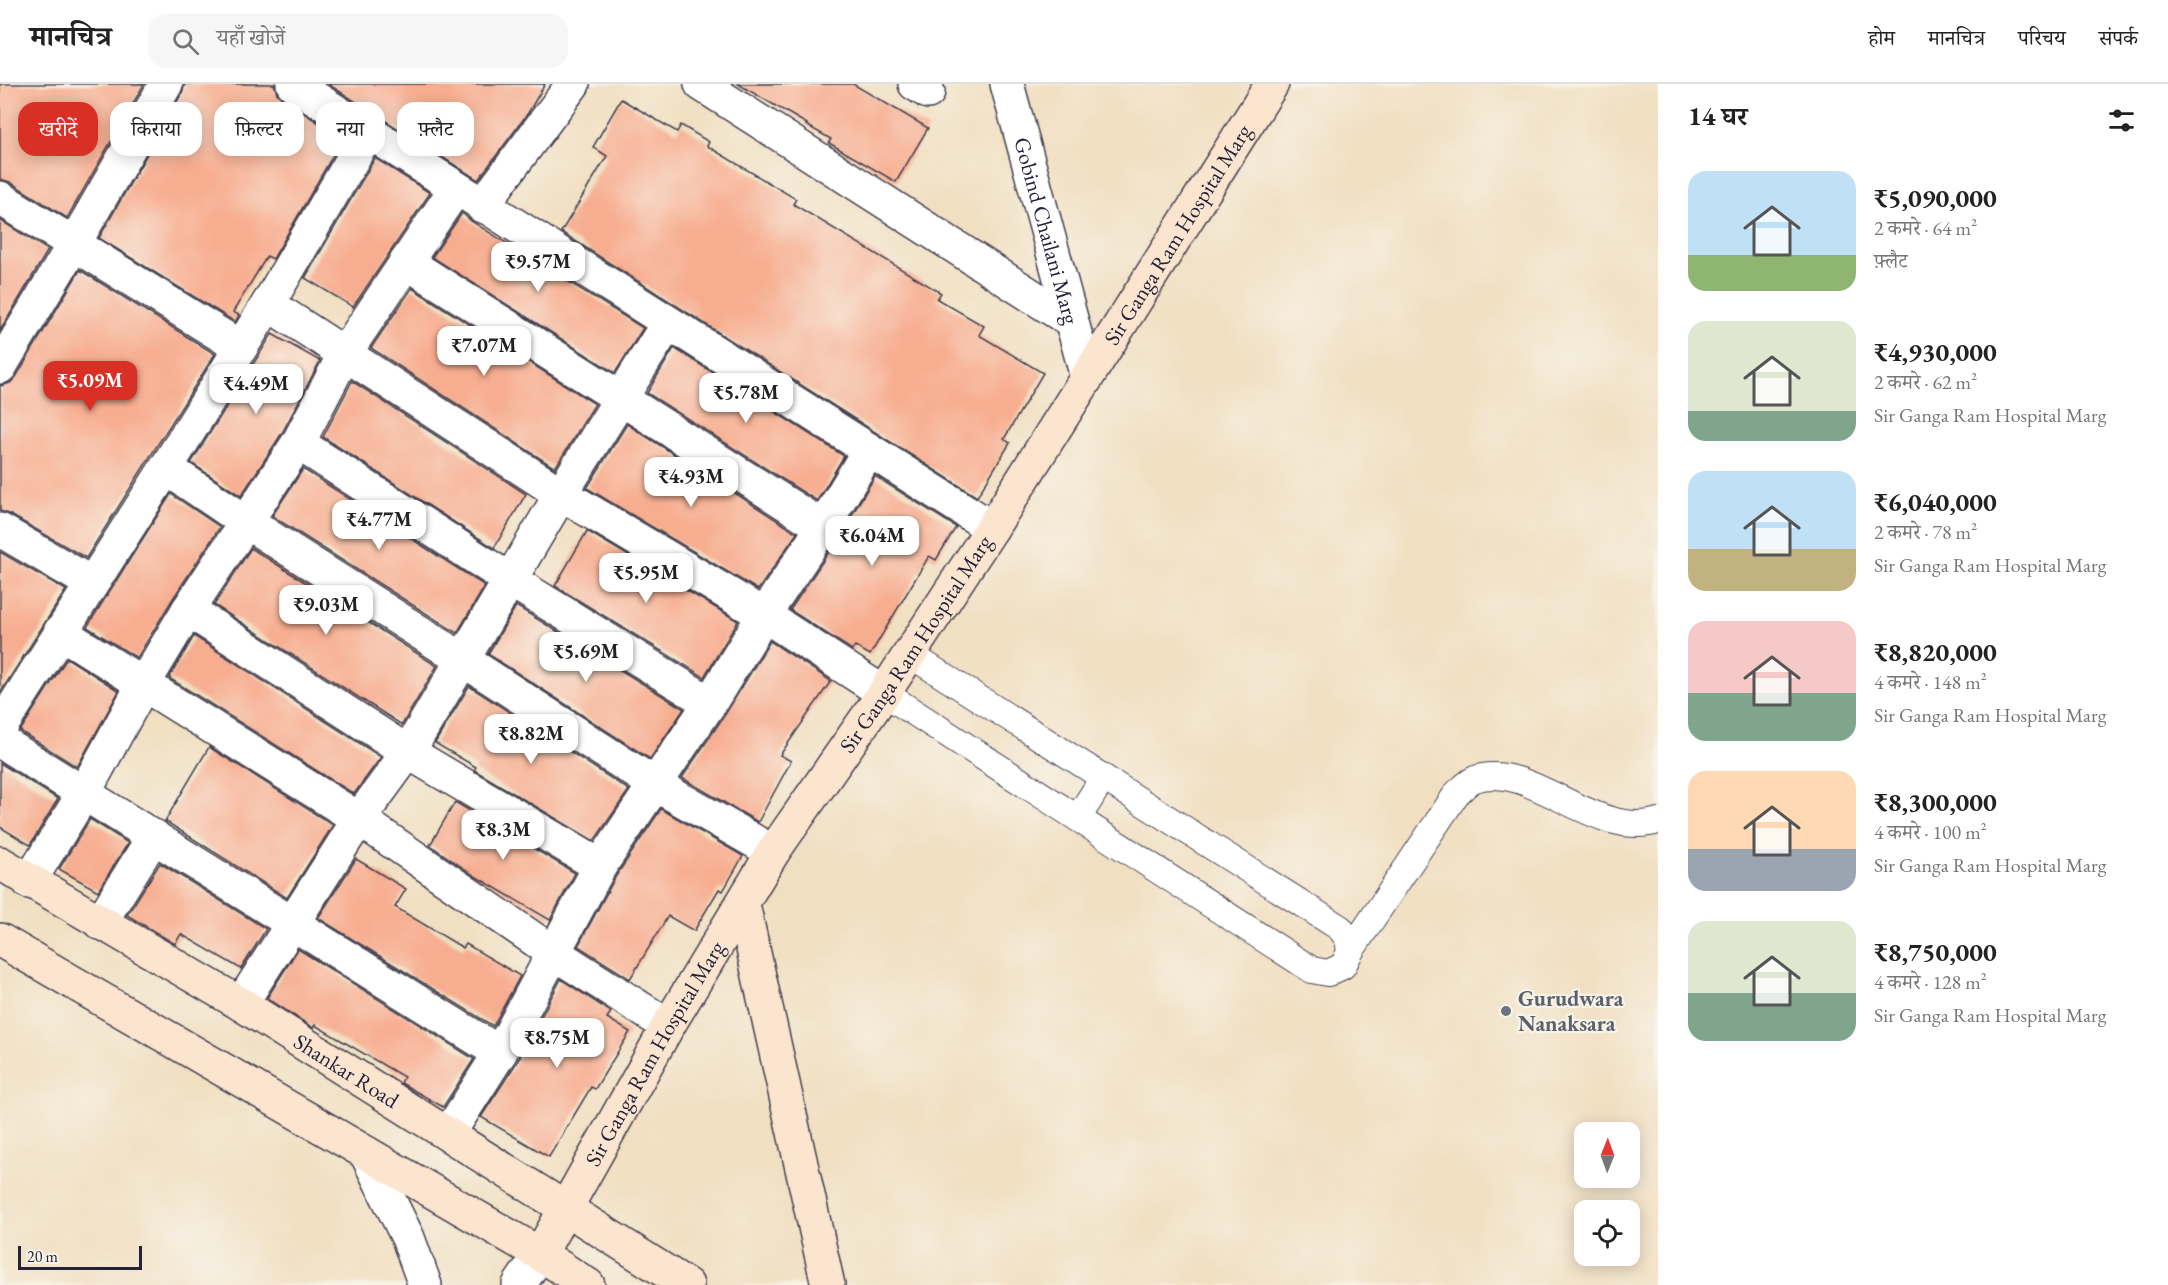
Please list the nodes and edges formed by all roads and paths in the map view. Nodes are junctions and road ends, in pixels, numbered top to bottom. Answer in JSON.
{"nodes":[{"id":1,"x":166,"y":84,"type":"edge"},
{"id":2,"x":293,"y":84,"type":"edge"},
{"id":3,"x":573,"y":84,"type":"edge"},
{"id":4,"x":701,"y":84,"type":"edge"},
{"id":5,"x":1007,"y":84,"type":"edge"},
{"id":6,"x":1272,"y":84,"type":"edge"},
{"id":7,"x":322,"y":102,"type":"edge"},
{"id":8,"x":385,"y":142,"type":"edge"},
{"id":9,"x":354,"y":156,"type":"edge"},
{"id":10,"x":469,"y":197,"type":"junction"},
{"id":11,"x":0,"y":198,"type":"edge"},
{"id":12,"x":75,"y":244,"type":"junction"},
{"id":13,"x":406,"y":262,"type":"junction"},
{"id":14,"x":268,"y":304,"type":"junction"},
{"id":15,"x":1071,"y":321,"type":"junction"},
{"id":16,"x":668,"y":323,"type":"junction"},
{"id":17,"x":240,"y":347,"type":"junction"},
{"id":18,"x":345,"y":353,"type":"junction"},
{"id":19,"x":0,"y":367,"type":"edge"},
{"id":20,"x":1087,"y":377,"type":"junction"},
{"id":21,"x":621,"y":398,"type":"junction"},
{"id":22,"x":298,"y":443,"type":"junction"},
{"id":23,"x":869,"y":450,"type":"junction"},
{"id":24,"x":166,"y":468,"type":"junction"},
{"id":25,"x":561,"y":494,"type":"junction"},
{"id":26,"x":246,"y":522,"type":"junction"},
{"id":27,"x":823,"y":526,"type":"junction"},
{"id":28,"x":992,"y":528,"type":"junction"},
{"id":29,"x":0,"y":530,"type":"edge"},
{"id":30,"x":510,"y":580,"type":"junction"},
{"id":31,"x":91,"y":583,"type":"junction"},
{"id":32,"x":188,"y":610,"type":"junction"},
{"id":33,"x":764,"y":615,"type":"junction"},
{"id":34,"x":60,"y":632,"type":"junction"},
{"id":35,"x":909,"y":654,"type":"junction"},
{"id":36,"x":462,"y":659,"type":"junction"},
{"id":37,"x":143,"y":685,"type":"junction"},
{"id":38,"x":884,"y":693,"type":"junction"},
{"id":39,"x":710,"y":703,"type":"junction"},
{"id":40,"x":0,"y":728,"type":"edge"},
{"id":41,"x":0,"y":741,"type":"edge"},
{"id":42,"x":408,"y":752,"type":"junction"},
{"id":43,"x":1103,"y":778,"type":"junction"},
{"id":44,"x":656,"y":785,"type":"junction"},
{"id":45,"x":84,"y":793,"type":"junction"},
{"id":46,"x":1078,"y":818,"type":"junction"},
{"id":47,"x":359,"y":819,"type":"junction"},
{"id":48,"x":1658,"y":821,"type":"edge"},
{"id":49,"x":154,"y":836,"type":"junction"},
{"id":50,"x":773,"y":852,"type":"junction"},
{"id":51,"x":0,"y":863,"type":"edge"},
{"id":52,"x":600,"y":866,"type":"junction"},
{"id":53,"x":28,"y":882,"type":"junction"},
{"id":54,"x":742,"y":904,"type":"junction"},
{"id":55,"x":100,"y":923,"type":"junction"},
{"id":56,"x":292,"y":925,"type":"junction"},
{"id":57,"x":0,"y":940,"type":"edge"},
{"id":58,"x":1350,"y":952,"type":"junction"},
{"id":59,"x":554,"y":953,"type":"junction"},
{"id":60,"x":241,"y":1004,"type":"junction"},
{"id":61,"x":668,"y":1026,"type":"junction"},
{"id":62,"x":500,"y":1053,"type":"junction"},
{"id":63,"x":448,"y":1133,"type":"junction"},
{"id":64,"x":366,"y":1152,"type":"junction"},
{"id":65,"x":566,"y":1209,"type":"junction"},
{"id":66,"x":540,"y":1254,"type":"junction"},
{"id":67,"x":424,"y":1285,"type":"edge"},
{"id":68,"x":519,"y":1285,"type":"edge"},
{"id":69,"x":588,"y":1285,"type":"edge"},
{"id":70,"x":687,"y":1285,"type":"edge"},
{"id":71,"x":828,"y":1285,"type":"edge"}],
"edges":[{"from":1,"to":12,"type":"street"},
{"from":2,"to":7,"type":"street"},
{"from":3,"to":10,"type":"street"},
{"from":4,"to":15,"type":"street"},
{"from":5,"to":15,"type":"street","name":"Gobind Chailani Marg"},
{"from":6,"to":20,"type":"street","name":"Sir Ganga Ram Hospital Marg"},
{"from":8,"to":10,"type":"street"},
{"from":9,"to":14,"type":"street"},
{"from":10,"to":13,"type":"street"},
{"from":10,"to":16,"type":"street"},
{"from":11,"to":12,"type":"street"},
{"from":12,"to":17,"type":"street"},
{"from":12,"to":19,"type":"street"},
{"from":13,"to":18,"type":"street"},
{"from":13,"to":21,"type":"street"},
{"from":14,"to":17,"type":"street"},
{"from":14,"to":18,"type":"street"},
{"from":15,"to":20,"type":"street","name":"Gobind Chailani Marg"},
{"from":16,"to":21,"type":"street"},
{"from":16,"to":23,"type":"street"},
{"from":17,"to":24,"type":"street"},
{"from":18,"to":22,"type":"street"},
{"from":18,"to":25,"type":"street"},
{"from":20,"to":28,"type":"street","name":"Sir Ganga Ram Hospital Marg"},
{"from":21,"to":25,"type":"street"},
{"from":21,"to":27,"type":"street"},
{"from":22,"to":26,"type":"street"},
{"from":22,"to":30,"type":"street"},
{"from":23,"to":27,"type":"street"},
{"from":23,"to":28,"type":"street"},
{"from":24,"to":26,"type":"street"},
{"from":24,"to":31,"type":"street"},
{"from":25,"to":30,"type":"street"},
{"from":25,"to":33,"type":"street"},
{"from":26,"to":32,"type":"street"},
{"from":26,"to":36,"type":"street"},
{"from":27,"to":33,"type":"street"},
{"from":28,"to":35,"type":"street","name":"Sir Ganga Ram Hospital Marg"},
{"from":29,"to":31,"type":"street"},
{"from":30,"to":36,"type":"street"},
{"from":30,"to":39,"type":"street"},
{"from":31,"to":34,"type":"street"},
{"from":32,"to":37,"type":"street"},
{"from":32,"to":42,"type":"street"},
{"from":33,"to":38,"type":"street"},
{"from":33,"to":39,"type":"street"},
{"from":34,"to":37,"type":"street"},
{"from":34,"to":40,"type":"street"},
{"from":35,"to":38,"type":"street","name":"Sir Ganga Ram Hospital Marg"},
{"from":35,"to":43,"type":"lane"},
{"from":36,"to":42,"type":"street"},
{"from":36,"to":44,"type":"street"},
{"from":37,"to":45,"type":"street"},
{"from":37,"to":47,"type":"street"},
{"from":38,"to":46,"type":"lane"},
{"from":38,"to":50,"type":"street","name":"Sir Ganga Ram Hospital Marg"},
{"from":39,"to":44,"type":"street"},
{"from":41,"to":45,"type":"street"},
{"from":42,"to":47,"type":"street"},
{"from":42,"to":52,"type":"street"},
{"from":43,"to":46,"type":"lane"},
{"from":43,"to":58,"type":"lane"},
{"from":44,"to":50,"type":"street"},
{"from":44,"to":52,"type":"street"},
{"from":45,"to":49,"type":"street"},
{"from":45,"to":53,"type":"street"},
{"from":46,"to":58,"type":"lane"},
{"from":47,"to":56,"type":"street"},
{"from":47,"to":59,"type":"street"},
{"from":48,"to":58,"type":"lane"},
{"from":49,"to":55,"type":"street"},
{"from":49,"to":56,"type":"street"},
{"from":50,"to":54,"type":"street","name":"Sir Ganga Ram Hospital Marg"},
{"from":51,"to":53,"type":"street","name":"Shankar Road"},
{"from":52,"to":59,"type":"street"},
{"from":53,"to":55,"type":"street","name":"Shankar Road"},
{"from":54,"to":61,"type":"street","name":"Sir Ganga Ram Hospital Marg"},
{"from":54,"to":71,"type":"street"},
{"from":55,"to":60,"type":"street","name":"Shankar Road"},
{"from":56,"to":60,"type":"street"},
{"from":56,"to":62,"type":"street"},
{"from":57,"to":64,"type":"street"},
{"from":59,"to":61,"type":"street"},
{"from":59,"to":62,"type":"street"},
{"from":60,"to":63,"type":"street","name":"Shankar Road"},
{"from":61,"to":65,"type":"street","name":"Sir Ganga Ram Hospital Marg"},
{"from":62,"to":63,"type":"street"},
{"from":63,"to":65,"type":"street","name":"Shankar Road"},
{"from":64,"to":66,"type":"street"},
{"from":64,"to":67,"type":"street"},
{"from":65,"to":66,"type":"street","name":"Sir Ganga Ram Hospital Marg"},
{"from":65,"to":70,"type":"street","name":"Shankar Road"},
{"from":66,"to":68,"type":"street"},
{"from":66,"to":69,"type":"street"}]}
